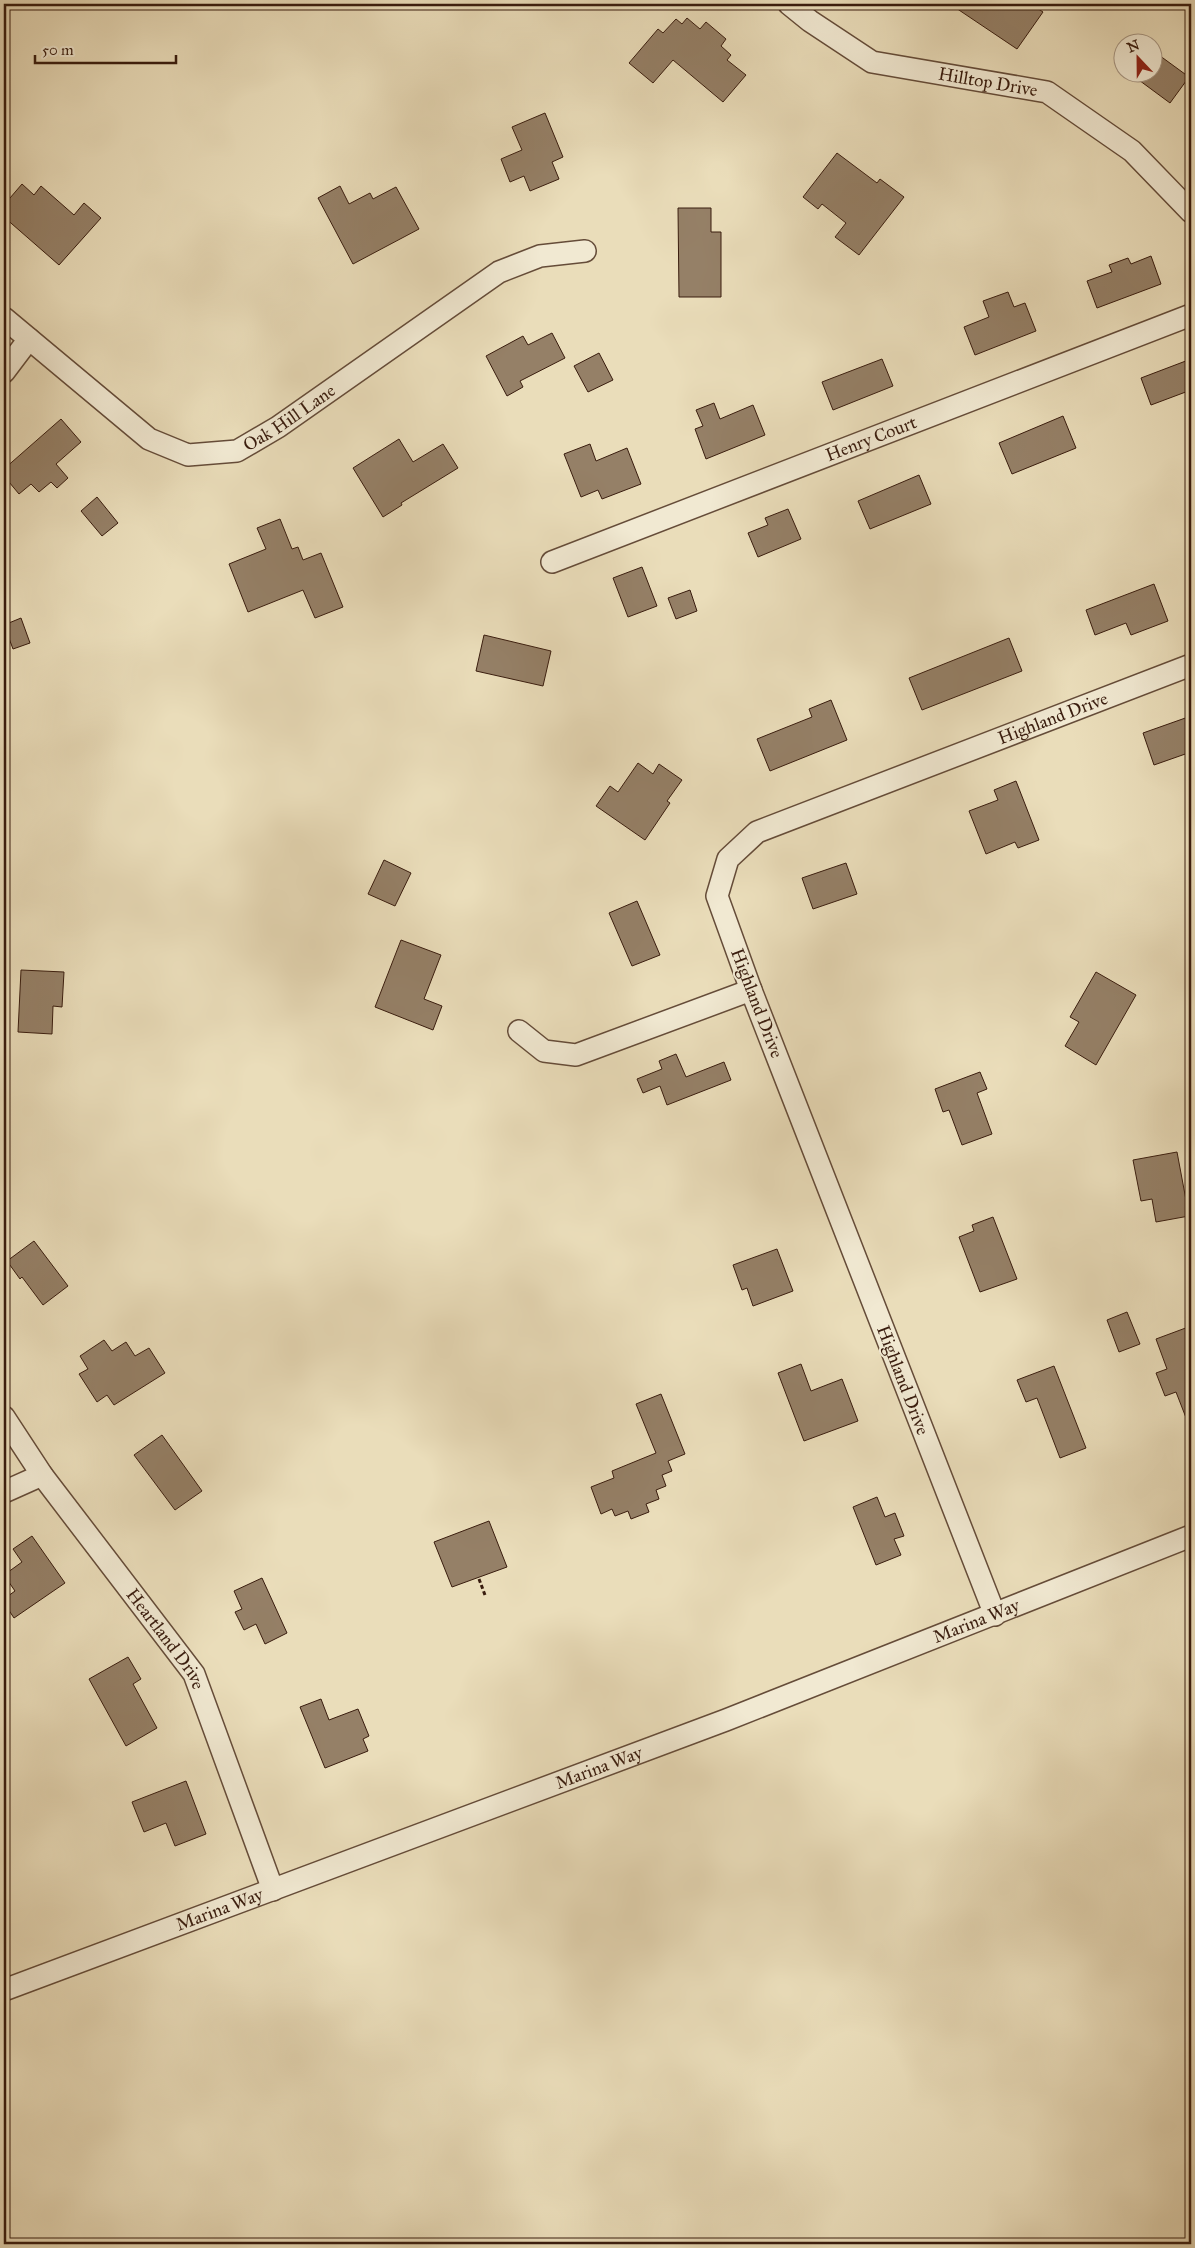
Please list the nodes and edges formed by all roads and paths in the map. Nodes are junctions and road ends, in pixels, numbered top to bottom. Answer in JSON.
{"nodes":[{"id":1,"x":789,"y":4,"type":"edge"},
{"id":2,"x":1191,"y":212,"type":"edge"},
{"id":3,"x":584,"y":251,"type":"dead end"},
{"id":4,"x":1191,"y":315,"type":"edge"},
{"id":5,"x":4,"y":318,"type":"edge"},
{"id":6,"x":29,"y":339,"type":"junction"},
{"id":7,"x":4,"y":372,"type":"edge"},
{"id":8,"x":552,"y":562,"type":"dead end"},
{"id":9,"x":1191,"y":665,"type":"edge"},
{"id":10,"x":751,"y":990,"type":"junction"},
{"id":11,"x":519,"y":1030,"type":"dead end"},
{"id":12,"x":4,"y":1418,"type":"edge"},
{"id":13,"x":42,"y":1474,"type":"junction"},
{"id":14,"x":4,"y":1492,"type":"edge"},
{"id":15,"x":1191,"y":1536,"type":"edge"},
{"id":16,"x":479,"y":1579,"type":"dead end"},
{"id":17,"x":485,"y":1596,"type":"dead end"},
{"id":18,"x":995,"y":1615,"type":"junction"},
{"id":19,"x":273,"y":1890,"type":"junction"},
{"id":20,"x":4,"y":1990,"type":"edge"}],
"edges":[{"from":1,"to":2,"type":"street","name":"Hilltop Drive"},
{"from":3,"to":6,"type":"street","name":"Oak Hill Lane"},
{"from":4,"to":8,"type":"street","name":"Henry Court"},
{"from":5,"to":6,"type":"street","name":"Oak Hill Lane"},
{"from":6,"to":7,"type":"street"},
{"from":9,"to":10,"type":"street","name":"Highland Drive"},
{"from":10,"to":11,"type":"street"},
{"from":10,"to":18,"type":"street","name":"Highland Drive"},
{"from":12,"to":13,"type":"street","name":"Heartland Drive"},
{"from":13,"to":14,"type":"street"},
{"from":13,"to":19,"type":"street","name":"Heartland Drive"},
{"from":15,"to":18,"type":"street","name":"Marina Way"},
{"from":16,"to":17,"type":"path"},
{"from":18,"to":19,"type":"street","name":"Marina Way"},
{"from":19,"to":20,"type":"street","name":"Marina Way"}]}
